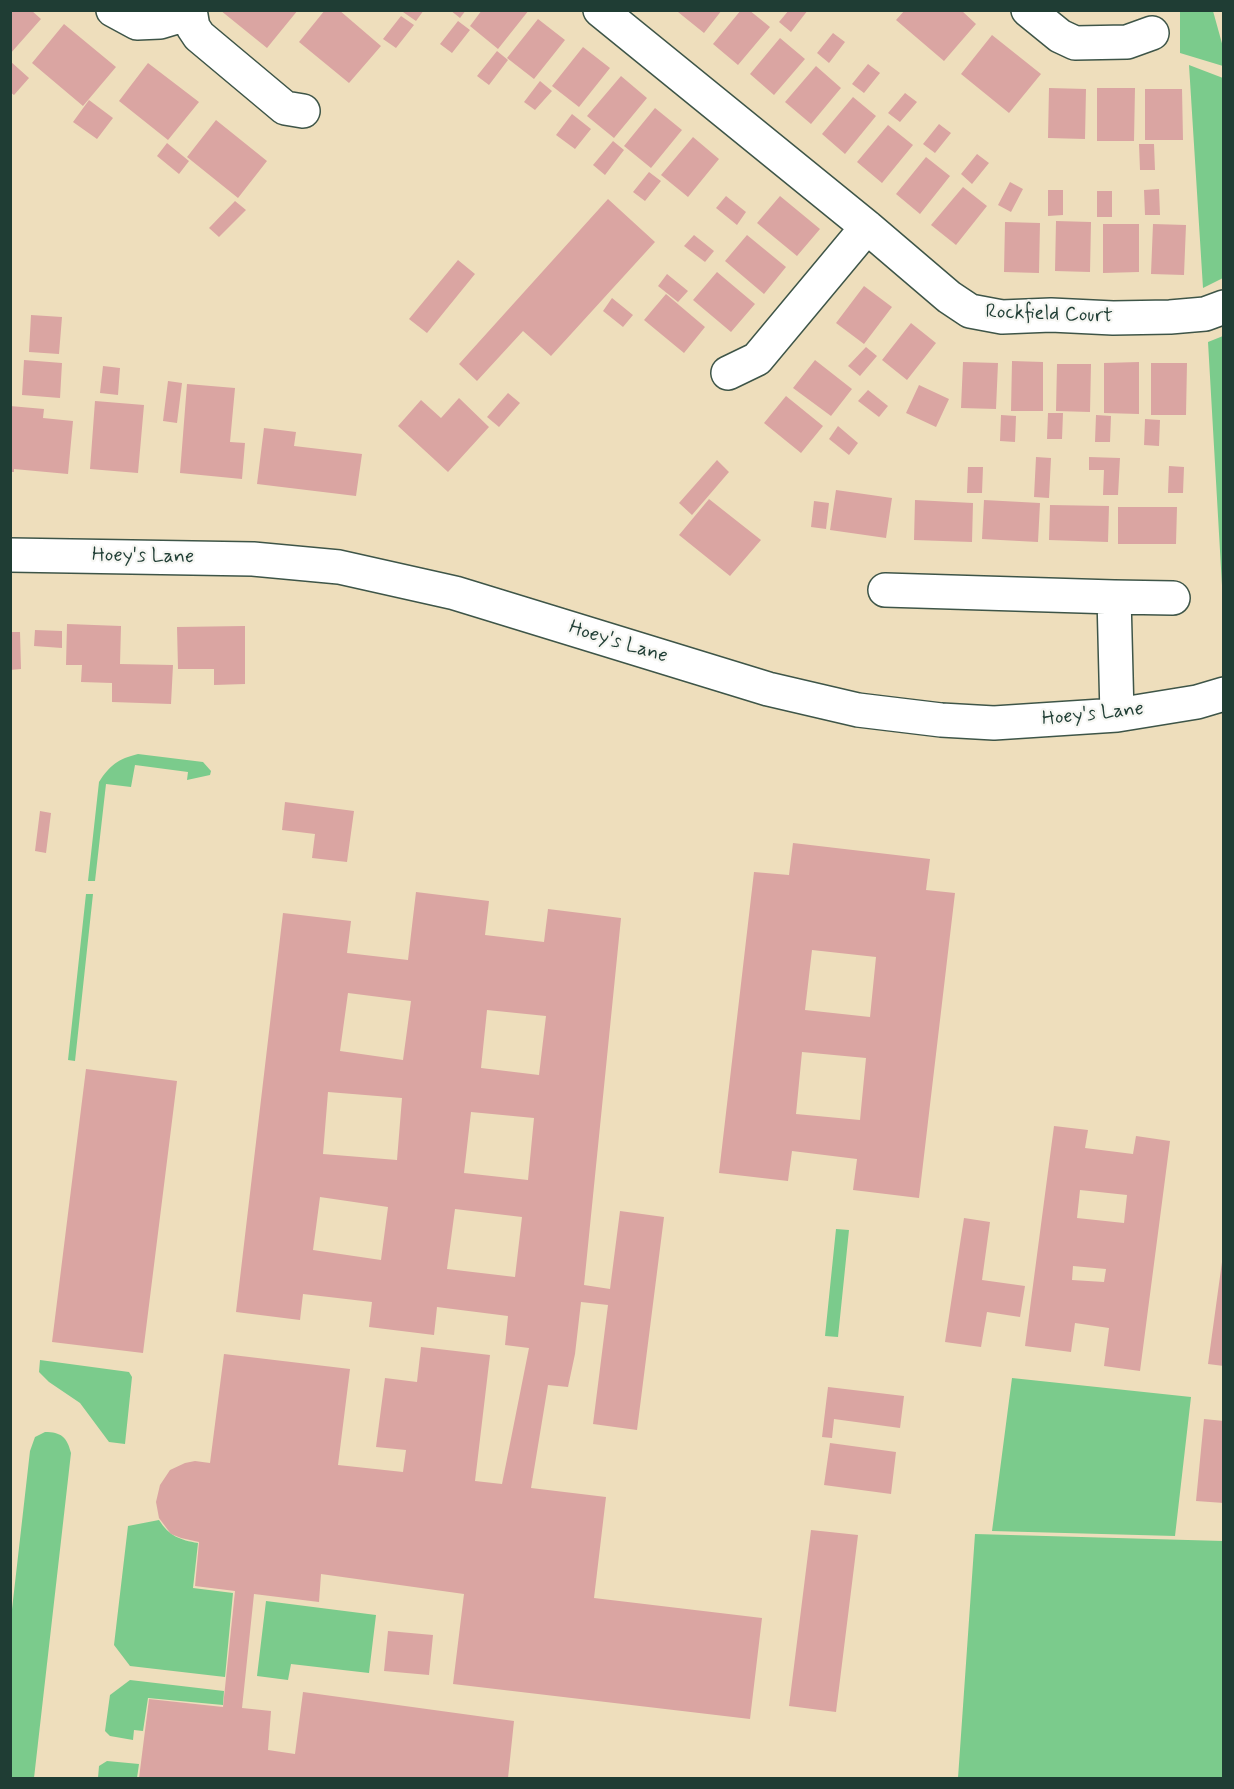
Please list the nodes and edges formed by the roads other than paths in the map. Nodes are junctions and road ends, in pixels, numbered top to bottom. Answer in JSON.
{"nodes":[{"id":1,"x":113,"y":10,"type":"edge"},
{"id":2,"x":600,"y":10,"type":"edge"},
{"id":3,"x":1028,"y":10,"type":"edge"},
{"id":4,"x":190,"y":12,"type":"edge"},
{"id":5,"x":1152,"y":33,"type":"dead end"},
{"id":6,"x":303,"y":111,"type":"dead end"},
{"id":7,"x":867,"y":227,"type":"junction"},
{"id":8,"x":1224,"y":307,"type":"edge"},
{"id":9,"x":728,"y":373,"type":"dead end"},
{"id":10,"x":10,"y":555,"type":"edge"},
{"id":11,"x":885,"y":590,"type":"dead end"},
{"id":12,"x":1114,"y":597,"type":"junction"},
{"id":13,"x":1173,"y":598,"type":"dead end"},
{"id":14,"x":1224,"y":694,"type":"edge"},
{"id":15,"x":1116,"y":715,"type":"junction"}],
"edges":[{"from":1,"to":4,"type":"street"},
{"from":2,"to":7,"type":"street","name":"Rockfield Court"},
{"from":3,"to":5,"type":"street"},
{"from":4,"to":6,"type":"street"},
{"from":7,"to":8,"type":"street","name":"Rockfield Court"},
{"from":7,"to":9,"type":"street"},
{"from":10,"to":15,"type":"street","name":"Hoey's Lane"},
{"from":11,"to":12,"type":"street"},
{"from":12,"to":13,"type":"street"},
{"from":12,"to":15,"type":"street"},
{"from":14,"to":15,"type":"street","name":"Hoey's Lane"}]}
